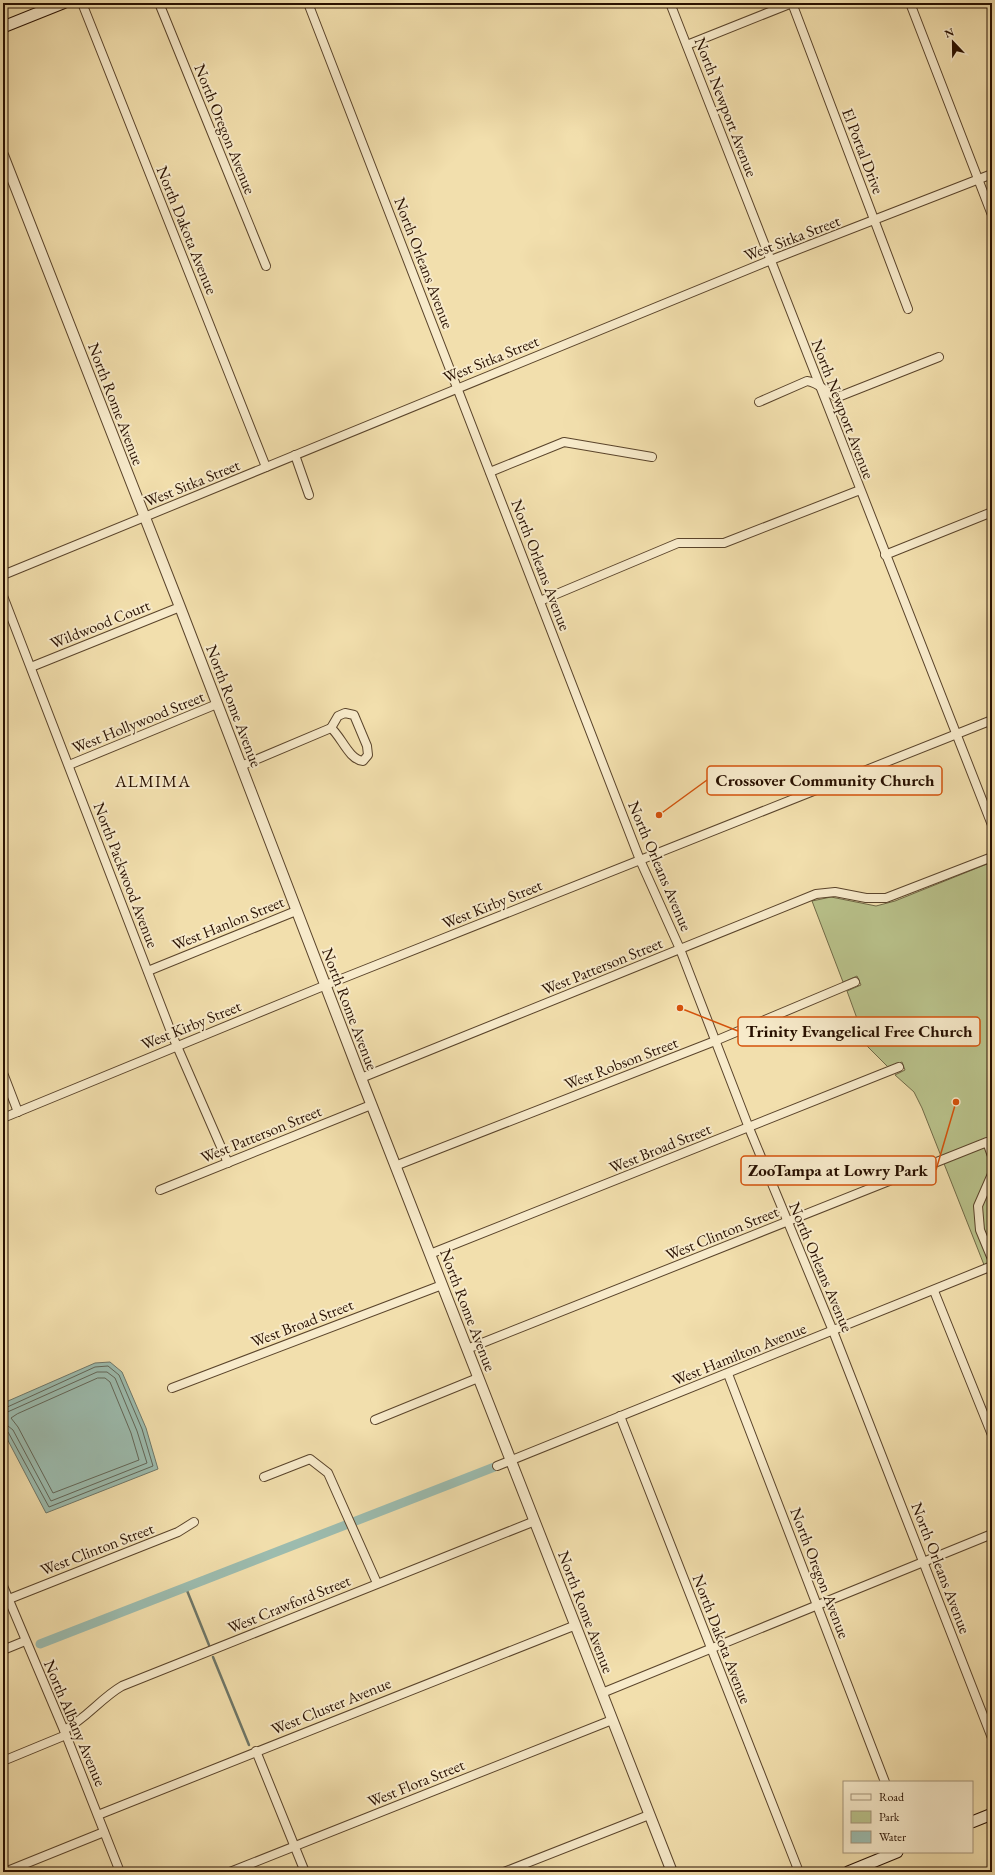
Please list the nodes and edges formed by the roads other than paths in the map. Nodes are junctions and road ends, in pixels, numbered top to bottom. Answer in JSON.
{"nodes":[{"id":1,"x":63,"y":3,"type":"edge"},
{"id":2,"x":82,"y":3,"type":"edge"},
{"id":3,"x":158,"y":3,"type":"edge"},
{"id":4,"x":308,"y":3,"type":"edge"},
{"id":5,"x":670,"y":3,"type":"edge"},
{"id":6,"x":792,"y":3,"type":"edge"},
{"id":7,"x":910,"y":3,"type":"edge"},
{"id":8,"x":3,"y":27,"type":"edge"},
{"id":9,"x":686,"y":45,"type":"junction"},
{"id":10,"x":3,"y":155,"type":"edge"},
{"id":11,"x":992,"y":174,"type":"edge"},
{"id":12,"x":978,"y":180,"type":"junction"},
{"id":13,"x":992,"y":215,"type":"edge"},
{"id":14,"x":875,"y":220,"type":"junction"},
{"id":15,"x":770,"y":260,"type":"junction"},
{"id":16,"x":266,"y":266,"type":"dead end"},
{"id":17,"x":908,"y":309,"type":"dead end"},
{"id":18,"x":939,"y":357,"type":"dead end"},
{"id":19,"x":818,"y":385,"type":"junction"},
{"id":20,"x":457,"y":388,"type":"junction"},
{"id":21,"x":759,"y":402,"type":"dead end"},
{"id":22,"x":295,"y":455,"type":"junction"},
{"id":23,"x":652,"y":457,"type":"dead end"},
{"id":24,"x":266,"y":467,"type":"junction"},
{"id":25,"x":490,"y":472,"type":"junction"},
{"id":26,"x":860,"y":490,"type":"junction"},
{"id":27,"x":309,"y":495,"type":"dead end"},
{"id":28,"x":992,"y":512,"type":"edge"},
{"id":29,"x":145,"y":518,"type":"junction"},
{"id":30,"x":885,"y":555,"type":"junction"},
{"id":31,"x":3,"y":575,"type":"edge"},
{"id":32,"x":3,"y":596,"type":"edge"},
{"id":33,"x":540,"y":601,"type":"junction"},
{"id":34,"x":180,"y":607,"type":"junction"},
{"id":35,"x":31,"y":667,"type":"junction"},
{"id":36,"x":217,"y":704,"type":"junction"},
{"id":37,"x":992,"y":720,"type":"edge"},
{"id":38,"x":332,"y":728,"type":"junction"},
{"id":39,"x":956,"y":735,"type":"junction"},
{"id":40,"x":69,"y":765,"type":"junction"},
{"id":41,"x":241,"y":766,"type":"junction"},
{"id":42,"x":992,"y":825,"type":"edge"},
{"id":43,"x":992,"y":857,"type":"edge"},
{"id":44,"x":640,"y":860,"type":"junction"},
{"id":45,"x":296,"y":911,"type":"junction"},
{"id":46,"x":680,"y":949,"type":"junction"},
{"id":47,"x":148,"y":971,"type":"junction"},
{"id":48,"x":855,"y":982,"type":"dead end"},
{"id":49,"x":325,"y":986,"type":"junction"},
{"id":50,"x":715,"y":1041,"type":"junction"},
{"id":51,"x":178,"y":1046,"type":"junction"},
{"id":52,"x":899,"y":1067,"type":"dead end"},
{"id":53,"x":3,"y":1073,"type":"edge"},
{"id":54,"x":361,"y":1078,"type":"junction"},
{"id":55,"x":371,"y":1105,"type":"junction"},
{"id":56,"x":18,"y":1112,"type":"junction"},
{"id":57,"x":3,"y":1118,"type":"edge"},
{"id":58,"x":749,"y":1128,"type":"junction"},
{"id":59,"x":992,"y":1156,"type":"edge"},
{"id":60,"x":228,"y":1163,"type":"junction"},
{"id":61,"x":395,"y":1166,"type":"junction"},
{"id":62,"x":992,"y":1174,"type":"edge"},
{"id":63,"x":160,"y":1190,"type":"dead end"},
{"id":64,"x":788,"y":1222,"type":"junction"},
{"id":65,"x":430,"y":1254,"type":"junction"},
{"id":66,"x":992,"y":1259,"type":"edge"},
{"id":67,"x":992,"y":1266,"type":"edge"},
{"id":68,"x":442,"y":1285,"type":"junction"},
{"id":69,"x":934,"y":1290,"type":"junction"},
{"id":70,"x":833,"y":1331,"type":"junction"},
{"id":71,"x":467,"y":1349,"type":"junction"},
{"id":72,"x":728,"y":1374,"type":"junction"},
{"id":73,"x":478,"y":1378,"type":"junction"},
{"id":74,"x":172,"y":1388,"type":"dead end"},
{"id":75,"x":620,"y":1416,"type":"junction"},
{"id":76,"x":375,"y":1420,"type":"dead end"},
{"id":77,"x":992,"y":1435,"type":"edge"},
{"id":78,"x":511,"y":1460,"type":"junction"},
{"id":79,"x":497,"y":1466,"type":"dead end"},
{"id":80,"x":264,"y":1477,"type":"dead end"},
{"id":81,"x":535,"y":1521,"type":"junction"},
{"id":82,"x":194,"y":1522,"type":"dead end"},
{"id":83,"x":992,"y":1534,"type":"edge"},
{"id":84,"x":923,"y":1562,"type":"junction"},
{"id":85,"x":377,"y":1583,"type":"junction"},
{"id":86,"x":3,"y":1586,"type":"edge"},
{"id":87,"x":8,"y":1599,"type":"junction"},
{"id":88,"x":817,"y":1605,"type":"junction"},
{"id":89,"x":576,"y":1625,"type":"junction"},
{"id":90,"x":25,"y":1641,"type":"junction"},
{"id":91,"x":711,"y":1648,"type":"junction"},
{"id":92,"x":3,"y":1650,"type":"edge"},
{"id":93,"x":602,"y":1692,"type":"junction"},
{"id":94,"x":612,"y":1720,"type":"junction"},
{"id":95,"x":65,"y":1732,"type":"junction"},
{"id":96,"x":992,"y":1738,"type":"edge"},
{"id":97,"x":256,"y":1752,"type":"junction"},
{"id":98,"x":3,"y":1761,"type":"edge"},
{"id":99,"x":885,"y":1781,"type":"edge"},
{"id":100,"x":992,"y":1814,"type":"edge"},
{"id":101,"x":98,"y":1815,"type":"junction"},
{"id":102,"x":649,"y":1815,"type":"junction"},
{"id":103,"x":973,"y":1822,"type":"edge"},
{"id":104,"x":104,"y":1832,"type":"junction"},
{"id":105,"x":294,"y":1846,"type":"junction"},
{"id":106,"x":895,"y":1853,"type":"edge"},
{"id":107,"x":5,"y":1872,"type":"edge"},
{"id":108,"x":120,"y":1872,"type":"edge"},
{"id":109,"x":230,"y":1872,"type":"edge"},
{"id":110,"x":305,"y":1872,"type":"edge"},
{"id":111,"x":504,"y":1872,"type":"edge"},
{"id":112,"x":672,"y":1872,"type":"edge"},
{"id":113,"x":798,"y":1872,"type":"edge"},
{"id":114,"x":848,"y":1872,"type":"edge"}],
"edges":[{"from":1,"to":8,"type":"main road"},
{"from":2,"to":24,"type":"street","name":"North Dakota Avenue"},
{"from":3,"to":16,"type":"street","name":"North Oregon Avenue"},
{"from":4,"to":20,"type":"street","name":"North Orleans Avenue"},
{"from":5,"to":9,"type":"street","name":"North Newport Avenue"},
{"from":6,"to":9,"type":"street"},
{"from":6,"to":14,"type":"street","name":"El Portal Drive"},
{"from":7,"to":12,"type":"street"},
{"from":9,"to":15,"type":"street","name":"North Newport Avenue"},
{"from":10,"to":29,"type":"street","name":"North Rome Avenue"},
{"from":11,"to":12,"type":"street","name":"West Sitka Street"},
{"from":12,"to":13,"type":"street"},
{"from":12,"to":14,"type":"street","name":"West Sitka Street"},
{"from":14,"to":15,"type":"street","name":"West Sitka Street"},
{"from":14,"to":17,"type":"street","name":"El Portal Drive"},
{"from":15,"to":19,"type":"street","name":"North Newport Avenue"},
{"from":15,"to":20,"type":"street","name":"West Sitka Street"},
{"from":18,"to":19,"type":"street"},
{"from":19,"to":21,"type":"street"},
{"from":19,"to":26,"type":"street","name":"North Newport Avenue"},
{"from":20,"to":22,"type":"street","name":"West Sitka Street"},
{"from":20,"to":25,"type":"street","name":"North Orleans Avenue"},
{"from":22,"to":24,"type":"street","name":"West Sitka Street"},
{"from":22,"to":27,"type":"street"},
{"from":23,"to":25,"type":"street"},
{"from":24,"to":29,"type":"street","name":"West Sitka Street"},
{"from":25,"to":33,"type":"street","name":"North Orleans Avenue"},
{"from":26,"to":30,"type":"street","name":"North Newport Avenue"},
{"from":26,"to":33,"type":"street"},
{"from":28,"to":30,"type":"street"},
{"from":29,"to":31,"type":"street","name":"West Sitka Street"},
{"from":29,"to":34,"type":"street","name":"North Rome Avenue"},
{"from":30,"to":39,"type":"street","name":"North Newport Avenue"},
{"from":32,"to":35,"type":"street","name":"North Packwood Avenue"},
{"from":33,"to":44,"type":"street","name":"North Orleans Avenue"},
{"from":34,"to":35,"type":"street","name":"Wildwood Court"},
{"from":34,"to":36,"type":"street","name":"North Rome Avenue"},
{"from":35,"to":40,"type":"street","name":"North Packwood Avenue"},
{"from":36,"to":40,"type":"street","name":"West Hollywood Street"},
{"from":36,"to":41,"type":"street","name":"North Rome Avenue"},
{"from":37,"to":39,"type":"street","name":"West Kirby Street"},
{"from":38,"to":38,"type":"street"},
{"from":38,"to":41,"type":"street"},
{"from":39,"to":42,"type":"street","name":"North Newport Avenue"},
{"from":39,"to":44,"type":"street","name":"West Kirby Street"},
{"from":40,"to":47,"type":"street","name":"North Packwood Avenue"},
{"from":41,"to":45,"type":"street","name":"North Rome Avenue"},
{"from":43,"to":46,"type":"street","name":"West Patterson Street"},
{"from":44,"to":46,"type":"street","name":"North Orleans Avenue"},
{"from":44,"to":49,"type":"street","name":"West Kirby Street"},
{"from":45,"to":47,"type":"street","name":"West Hanlon Street"},
{"from":45,"to":49,"type":"street","name":"North Rome Avenue"},
{"from":46,"to":50,"type":"street","name":"North Orleans Avenue"},
{"from":46,"to":54,"type":"street","name":"West Patterson Street"},
{"from":47,"to":51,"type":"street","name":"North Packwood Avenue"},
{"from":48,"to":50,"type":"street","name":"West Robson Street"},
{"from":49,"to":51,"type":"street","name":"West Kirby Street"},
{"from":49,"to":54,"type":"street","name":"North Rome Avenue"},
{"from":50,"to":58,"type":"street","name":"North Orleans Avenue"},
{"from":50,"to":61,"type":"street","name":"West Robson Street"},
{"from":51,"to":56,"type":"street","name":"West Kirby Street"},
{"from":51,"to":60,"type":"street","name":"North Packwood Avenue"},
{"from":52,"to":58,"type":"street","name":"West Broad Street"},
{"from":53,"to":56,"type":"street"},
{"from":54,"to":55,"type":"street","name":"North Rome Avenue"},
{"from":55,"to":60,"type":"street","name":"West Patterson Street"},
{"from":55,"to":61,"type":"street","name":"North Rome Avenue"},
{"from":56,"to":57,"type":"street","name":"West Kirby Street"},
{"from":58,"to":64,"type":"street","name":"North Orleans Avenue"},
{"from":58,"to":65,"type":"street","name":"West Broad Street"},
{"from":59,"to":64,"type":"street","name":"West Clinton Street"},
{"from":60,"to":63,"type":"street","name":"West Patterson Street"},
{"from":61,"to":65,"type":"street","name":"North Rome Avenue"},
{"from":62,"to":66,"type":"street"},
{"from":64,"to":70,"type":"street","name":"North Orleans Avenue"},
{"from":64,"to":71,"type":"street","name":"West Clinton Street"},
{"from":65,"to":68,"type":"street","name":"North Rome Avenue"},
{"from":67,"to":69,"type":"street","name":"West Hamilton Avenue"},
{"from":68,"to":71,"type":"street","name":"North Rome Avenue"},
{"from":68,"to":74,"type":"street","name":"West Broad Street"},
{"from":69,"to":70,"type":"street","name":"West Hamilton Avenue"},
{"from":69,"to":77,"type":"street"},
{"from":70,"to":72,"type":"street","name":"West Hamilton Avenue"},
{"from":70,"to":84,"type":"street","name":"North Orleans Avenue"},
{"from":71,"to":73,"type":"street","name":"North Rome Avenue"},
{"from":72,"to":75,"type":"street","name":"West Hamilton Avenue"},
{"from":72,"to":88,"type":"street","name":"North Oregon Avenue"},
{"from":73,"to":76,"type":"street"},
{"from":73,"to":78,"type":"street","name":"North Rome Avenue"},
{"from":75,"to":78,"type":"street","name":"West Hamilton Avenue"},
{"from":75,"to":91,"type":"street","name":"North Dakota Avenue"},
{"from":78,"to":79,"type":"street","name":"West Hamilton Avenue"},
{"from":78,"to":81,"type":"street","name":"North Rome Avenue"},
{"from":80,"to":85,"type":"street"},
{"from":81,"to":85,"type":"street","name":"West Crawford Street"},
{"from":81,"to":89,"type":"street","name":"North Rome Avenue"},
{"from":82,"to":87,"type":"street","name":"West Clinton Street"},
{"from":83,"to":84,"type":"street"},
{"from":84,"to":88,"type":"street"},
{"from":84,"to":96,"type":"street","name":"North Orleans Avenue"},
{"from":85,"to":95,"type":"street","name":"West Crawford Street"},
{"from":86,"to":87,"type":"street","name":"North Albany Avenue"},
{"from":87,"to":90,"type":"street","name":"North Albany Avenue"},
{"from":88,"to":91,"type":"street"},
{"from":88,"to":99,"type":"street","name":"North Oregon Avenue"},
{"from":89,"to":93,"type":"street","name":"North Rome Avenue"},
{"from":89,"to":97,"type":"street","name":"West Cluster Avenue"},
{"from":90,"to":92,"type":"street"},
{"from":90,"to":95,"type":"street","name":"North Albany Avenue"},
{"from":91,"to":93,"type":"street"},
{"from":91,"to":113,"type":"street","name":"North Dakota Avenue"},
{"from":93,"to":94,"type":"street","name":"North Rome Avenue"},
{"from":94,"to":102,"type":"street","name":"North Rome Avenue"},
{"from":94,"to":105,"type":"street","name":"West Flora Street"},
{"from":95,"to":98,"type":"street","name":"West Crawford Street"},
{"from":95,"to":101,"type":"street","name":"North Albany Avenue"},
{"from":97,"to":101,"type":"street","name":"West Cluster Avenue"},
{"from":97,"to":105,"type":"street"},
{"from":100,"to":103,"type":"main road"},
{"from":101,"to":104,"type":"street","name":"North Albany Avenue"},
{"from":102,"to":111,"type":"street"},
{"from":102,"to":112,"type":"street","name":"North Rome Avenue"},
{"from":104,"to":107,"type":"street"},
{"from":104,"to":108,"type":"street","name":"North Albany Avenue"},
{"from":105,"to":109,"type":"street","name":"West Flora Street"},
{"from":105,"to":110,"type":"street"},
{"from":106,"to":114,"type":"main road"}]}
